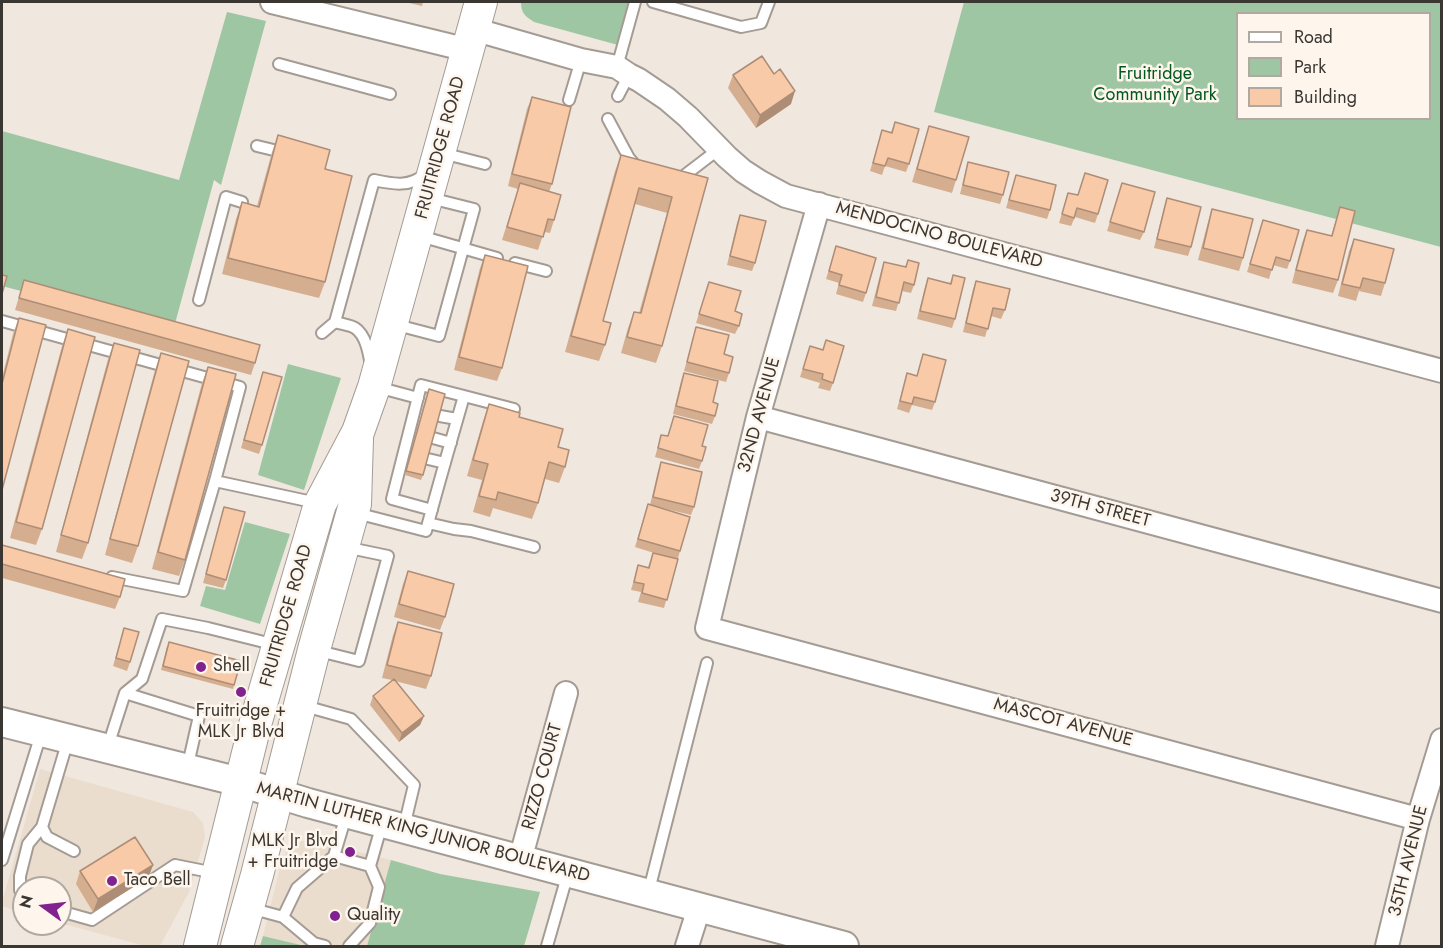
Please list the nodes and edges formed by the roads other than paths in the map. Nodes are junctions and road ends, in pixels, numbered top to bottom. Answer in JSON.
{"nodes":[{"id":1,"x":272,"y":2,"type":"edge"},
{"id":2,"x":635,"y":2,"type":"edge"},
{"id":3,"x":653,"y":2,"type":"edge"},
{"id":4,"x":769,"y":2,"type":"edge"},
{"id":5,"x":474,"y":27,"type":"edge"},
{"id":6,"x":581,"y":60,"type":"junction"},
{"id":7,"x":279,"y":64,"type":"dead end"},
{"id":8,"x":623,"y":71,"type":"junction"},
{"id":9,"x":390,"y":94,"type":"dead end"},
{"id":10,"x":618,"y":96,"type":"dead end"},
{"id":11,"x":569,"y":100,"type":"dead end"},
{"id":12,"x":608,"y":119,"type":"dead end"},
{"id":13,"x":257,"y":146,"type":"dead end"},
{"id":14,"x":719,"y":149,"type":"junction"},
{"id":15,"x":439,"y":152,"type":"junction"},
{"id":16,"x":302,"y":157,"type":"edge"},
{"id":17,"x":485,"y":164,"type":"dead end"},
{"id":18,"x":647,"y":173,"type":"edge"},
{"id":19,"x":668,"y":181,"type":"edge"},
{"id":20,"x":427,"y":197,"type":"junction"},
{"id":21,"x":242,"y":202,"type":"edge"},
{"id":22,"x":819,"y":204,"type":"junction"},
{"id":23,"x":416,"y":235,"type":"junction"},
{"id":24,"x":463,"y":250,"type":"junction"},
{"id":25,"x":546,"y":271,"type":"dead end"},
{"id":26,"x":199,"y":300,"type":"dead end"},
{"id":27,"x":2,"y":321,"type":"edge"},
{"id":28,"x":335,"y":322,"type":"junction"},
{"id":29,"x":392,"y":324,"type":"junction"},
{"id":30,"x":322,"y":333,"type":"dead end"},
{"id":31,"x":1442,"y":371,"type":"edge"},
{"id":32,"x":374,"y":387,"type":"junction"},
{"id":33,"x":464,"y":396,"type":"junction"},
{"id":34,"x":418,"y":398,"type":"junction"},
{"id":35,"x":514,"y":409,"type":"edge"},
{"id":36,"x":440,"y":416,"type":"edge"},
{"id":37,"x":758,"y":417,"type":"junction"},
{"id":38,"x":457,"y":419,"type":"junction"},
{"id":39,"x":358,"y":432,"type":"junction"},
{"id":40,"x":432,"y":438,"type":"edge"},
{"id":41,"x":451,"y":443,"type":"junction"},
{"id":42,"x":428,"y":459,"type":"edge"},
{"id":43,"x":445,"y":463,"type":"junction"},
{"id":44,"x":215,"y":481,"type":"junction"},
{"id":45,"x":320,"y":504,"type":"junction"},
{"id":46,"x":432,"y":510,"type":"junction"},
{"id":47,"x":353,"y":512,"type":"junction"},
{"id":48,"x":428,"y":523,"type":"junction"},
{"id":49,"x":344,"y":546,"type":"junction"},
{"id":50,"x":534,"y":547,"type":"dead end"},
{"id":51,"x":102,"y":575,"type":"edge"},
{"id":52,"x":1442,"y":601,"type":"edge"},
{"id":53,"x":707,"y":628,"type":"joint"},
{"id":54,"x":279,"y":645,"type":"junction"},
{"id":55,"x":315,"y":650,"type":"junction"},
{"id":56,"x":707,"y":663,"type":"dead end"},
{"id":57,"x":125,"y":693,"type":"junction"},
{"id":58,"x":566,"y":693,"type":"dead end"},
{"id":59,"x":301,"y":705,"type":"junction"},
{"id":60,"x":2,"y":722,"type":"edge"},
{"id":61,"x":41,"y":733,"type":"junction"},
{"id":62,"x":68,"y":740,"type":"junction"},
{"id":63,"x":1442,"y":740,"type":"edge"},
{"id":64,"x":107,"y":750,"type":"junction"},
{"id":65,"x":187,"y":769,"type":"junction"},
{"id":66,"x":240,"y":782,"type":"junction"},
{"id":67,"x":278,"y":794,"type":"junction"},
{"id":68,"x":347,"y":813,"type":"junction"},
{"id":69,"x":1418,"y":819,"type":"junction"},
{"id":70,"x":393,"y":825,"type":"junction"},
{"id":71,"x":42,"y":827,"type":"junction"},
{"id":72,"x":74,"y":851,"type":"dead end"},
{"id":73,"x":334,"y":856,"type":"junction"},
{"id":74,"x":2,"y":860,"type":"edge"},
{"id":75,"x":520,"y":860,"type":"junction"},
{"id":76,"x":370,"y":866,"type":"junction"},
{"id":77,"x":218,"y":873,"type":"junction"},
{"id":78,"x":568,"y":873,"type":"junction"},
{"id":79,"x":20,"y":876,"type":"edge"},
{"id":80,"x":648,"y":894,"type":"junction"},
{"id":81,"x":247,"y":908,"type":"junction"},
{"id":82,"x":699,"y":908,"type":"junction"},
{"id":83,"x":72,"y":914,"type":"edge"},
{"id":84,"x":283,"y":916,"type":"junction"},
{"id":85,"x":200,"y":946,"type":"edge"},
{"id":86,"x":237,"y":946,"type":"edge"},
{"id":87,"x":325,"y":946,"type":"edge"},
{"id":88,"x":349,"y":946,"type":"edge"},
{"id":89,"x":547,"y":946,"type":"edge"},
{"id":90,"x":687,"y":946,"type":"edge"},
{"id":91,"x":844,"y":946,"type":"edge"},
{"id":92,"x":1387,"y":946,"type":"edge"}],
"edges":[{"from":1,"to":5,"type":"street","name":"MENDOCINO BOULEVARD"},
{"from":2,"to":8,"type":"lane"},
{"from":3,"to":4,"type":"lane"},
{"from":5,"to":6,"type":"street","name":"MENDOCINO BOULEVARD"},
{"from":5,"to":15,"type":"main road","name":"FRUITRIDGE ROAD"},
{"from":6,"to":8,"type":"street","name":"MENDOCINO BOULEVARD"},
{"from":6,"to":11,"type":"lane"},
{"from":7,"to":9,"type":"lane"},
{"from":8,"to":10,"type":"lane"},
{"from":8,"to":14,"type":"street","name":"MENDOCINO BOULEVARD"},
{"from":12,"to":18,"type":"lane"},
{"from":13,"to":16,"type":"lane"},
{"from":14,"to":19,"type":"lane"},
{"from":14,"to":22,"type":"street","name":"MENDOCINO BOULEVARD"},
{"from":15,"to":17,"type":"lane"},
{"from":15,"to":20,"type":"main road","name":"FRUITRIDGE ROAD"},
{"from":15,"to":28,"type":"lane"},
{"from":20,"to":23,"type":"main road","name":"FRUITRIDGE ROAD"},
{"from":20,"to":24,"type":"lane"},
{"from":21,"to":26,"type":"lane"},
{"from":22,"to":31,"type":"street","name":"MENDOCINO BOULEVARD"},
{"from":22,"to":37,"type":"street","name":"32ND AVENUE"},
{"from":23,"to":24,"type":"lane"},
{"from":23,"to":29,"type":"main road","name":"FRUITRIDGE ROAD"},
{"from":24,"to":25,"type":"lane"},
{"from":24,"to":29,"type":"lane"},
{"from":27,"to":44,"type":"lane"},
{"from":28,"to":30,"type":"lane"},
{"from":28,"to":32,"type":"lane"},
{"from":29,"to":32,"type":"main road","name":"FRUITRIDGE ROAD"},
{"from":32,"to":34,"type":"lane"},
{"from":32,"to":39,"type":"main road","name":"FRUITRIDGE ROAD"},
{"from":33,"to":34,"type":"lane"},
{"from":33,"to":35,"type":"lane"},
{"from":33,"to":38,"type":"lane"},
{"from":34,"to":46,"type":"lane"},
{"from":36,"to":38,"type":"lane"},
{"from":37,"to":52,"type":"street","name":"39TH STREET"},
{"from":37,"to":53,"type":"street","name":"32ND AVENUE"},
{"from":38,"to":41,"type":"lane"},
{"from":39,"to":45,"type":"main road","name":"FRUITRIDGE ROAD"},
{"from":39,"to":47,"type":"main road","name":"FRUITRIDGE ROAD"},
{"from":40,"to":41,"type":"lane"},
{"from":41,"to":43,"type":"lane"},
{"from":42,"to":43,"type":"lane"},
{"from":43,"to":46,"type":"lane"},
{"from":44,"to":45,"type":"lane"},
{"from":44,"to":51,"type":"lane"},
{"from":45,"to":54,"type":"main road","name":"FRUITRIDGE ROAD"},
{"from":46,"to":48,"type":"lane"},
{"from":47,"to":48,"type":"lane"},
{"from":47,"to":49,"type":"main road","name":"FRUITRIDGE ROAD"},
{"from":48,"to":50,"type":"lane"},
{"from":49,"to":55,"type":"main road","name":"FRUITRIDGE ROAD"},
{"from":49,"to":55,"type":"lane"},
{"from":53,"to":69,"type":"street","name":"MASCOT AVENUE"},
{"from":54,"to":57,"type":"lane"},
{"from":54,"to":66,"type":"main road","name":"FRUITRIDGE ROAD"},
{"from":55,"to":59,"type":"main road","name":"FRUITRIDGE ROAD"},
{"from":56,"to":80,"type":"lane"},
{"from":57,"to":64,"type":"lane"},
{"from":57,"to":65,"type":"lane"},
{"from":58,"to":75,"type":"street","name":"RIZZO COURT"},
{"from":59,"to":67,"type":"main road","name":"FRUITRIDGE ROAD"},
{"from":59,"to":70,"type":"lane"},
{"from":60,"to":61,"type":"street","name":"MARTIN LUTHER KING JUNIOR BOULEVARD"},
{"from":61,"to":62,"type":"street","name":"MARTIN LUTHER KING JUNIOR BOULEVARD"},
{"from":61,"to":74,"type":"lane"},
{"from":62,"to":64,"type":"street","name":"MARTIN LUTHER KING JUNIOR BOULEVARD"},
{"from":62,"to":71,"type":"lane"},
{"from":63,"to":69,"type":"street","name":"35TH AVENUE"},
{"from":64,"to":65,"type":"street","name":"MARTIN LUTHER KING JUNIOR BOULEVARD"},
{"from":65,"to":66,"type":"street","name":"MARTIN LUTHER KING JUNIOR BOULEVARD"},
{"from":66,"to":67,"type":"street","name":"MARTIN LUTHER KING JUNIOR BOULEVARD"},
{"from":66,"to":77,"type":"main road","name":"FRUITRIDGE ROAD"},
{"from":67,"to":68,"type":"street","name":"MARTIN LUTHER KING JUNIOR BOULEVARD"},
{"from":67,"to":81,"type":"main road","name":"FRUITRIDGE ROAD"},
{"from":68,"to":70,"type":"street","name":"MARTIN LUTHER KING JUNIOR BOULEVARD"},
{"from":68,"to":73,"type":"lane"},
{"from":69,"to":92,"type":"street","name":"35TH AVENUE"},
{"from":70,"to":75,"type":"street","name":"MARTIN LUTHER KING JUNIOR BOULEVARD"},
{"from":70,"to":76,"type":"lane"},
{"from":71,"to":72,"type":"lane"},
{"from":71,"to":79,"type":"lane"},
{"from":73,"to":76,"type":"lane"},
{"from":73,"to":84,"type":"lane"},
{"from":75,"to":78,"type":"street","name":"MARTIN LUTHER KING JUNIOR BOULEVARD"},
{"from":76,"to":88,"type":"lane"},
{"from":77,"to":83,"type":"lane"},
{"from":77,"to":85,"type":"main road","name":"FRUITRIDGE ROAD"},
{"from":78,"to":80,"type":"street","name":"MARTIN LUTHER KING JUNIOR BOULEVARD"},
{"from":78,"to":89,"type":"lane"},
{"from":80,"to":82,"type":"street","name":"MARTIN LUTHER KING JUNIOR BOULEVARD"},
{"from":81,"to":84,"type":"lane"},
{"from":81,"to":86,"type":"main road","name":"FRUITRIDGE ROAD"},
{"from":82,"to":90,"type":"street"},
{"from":82,"to":91,"type":"street","name":"MARTIN LUTHER KING JUNIOR BOULEVARD"},
{"from":84,"to":87,"type":"lane"}]}
